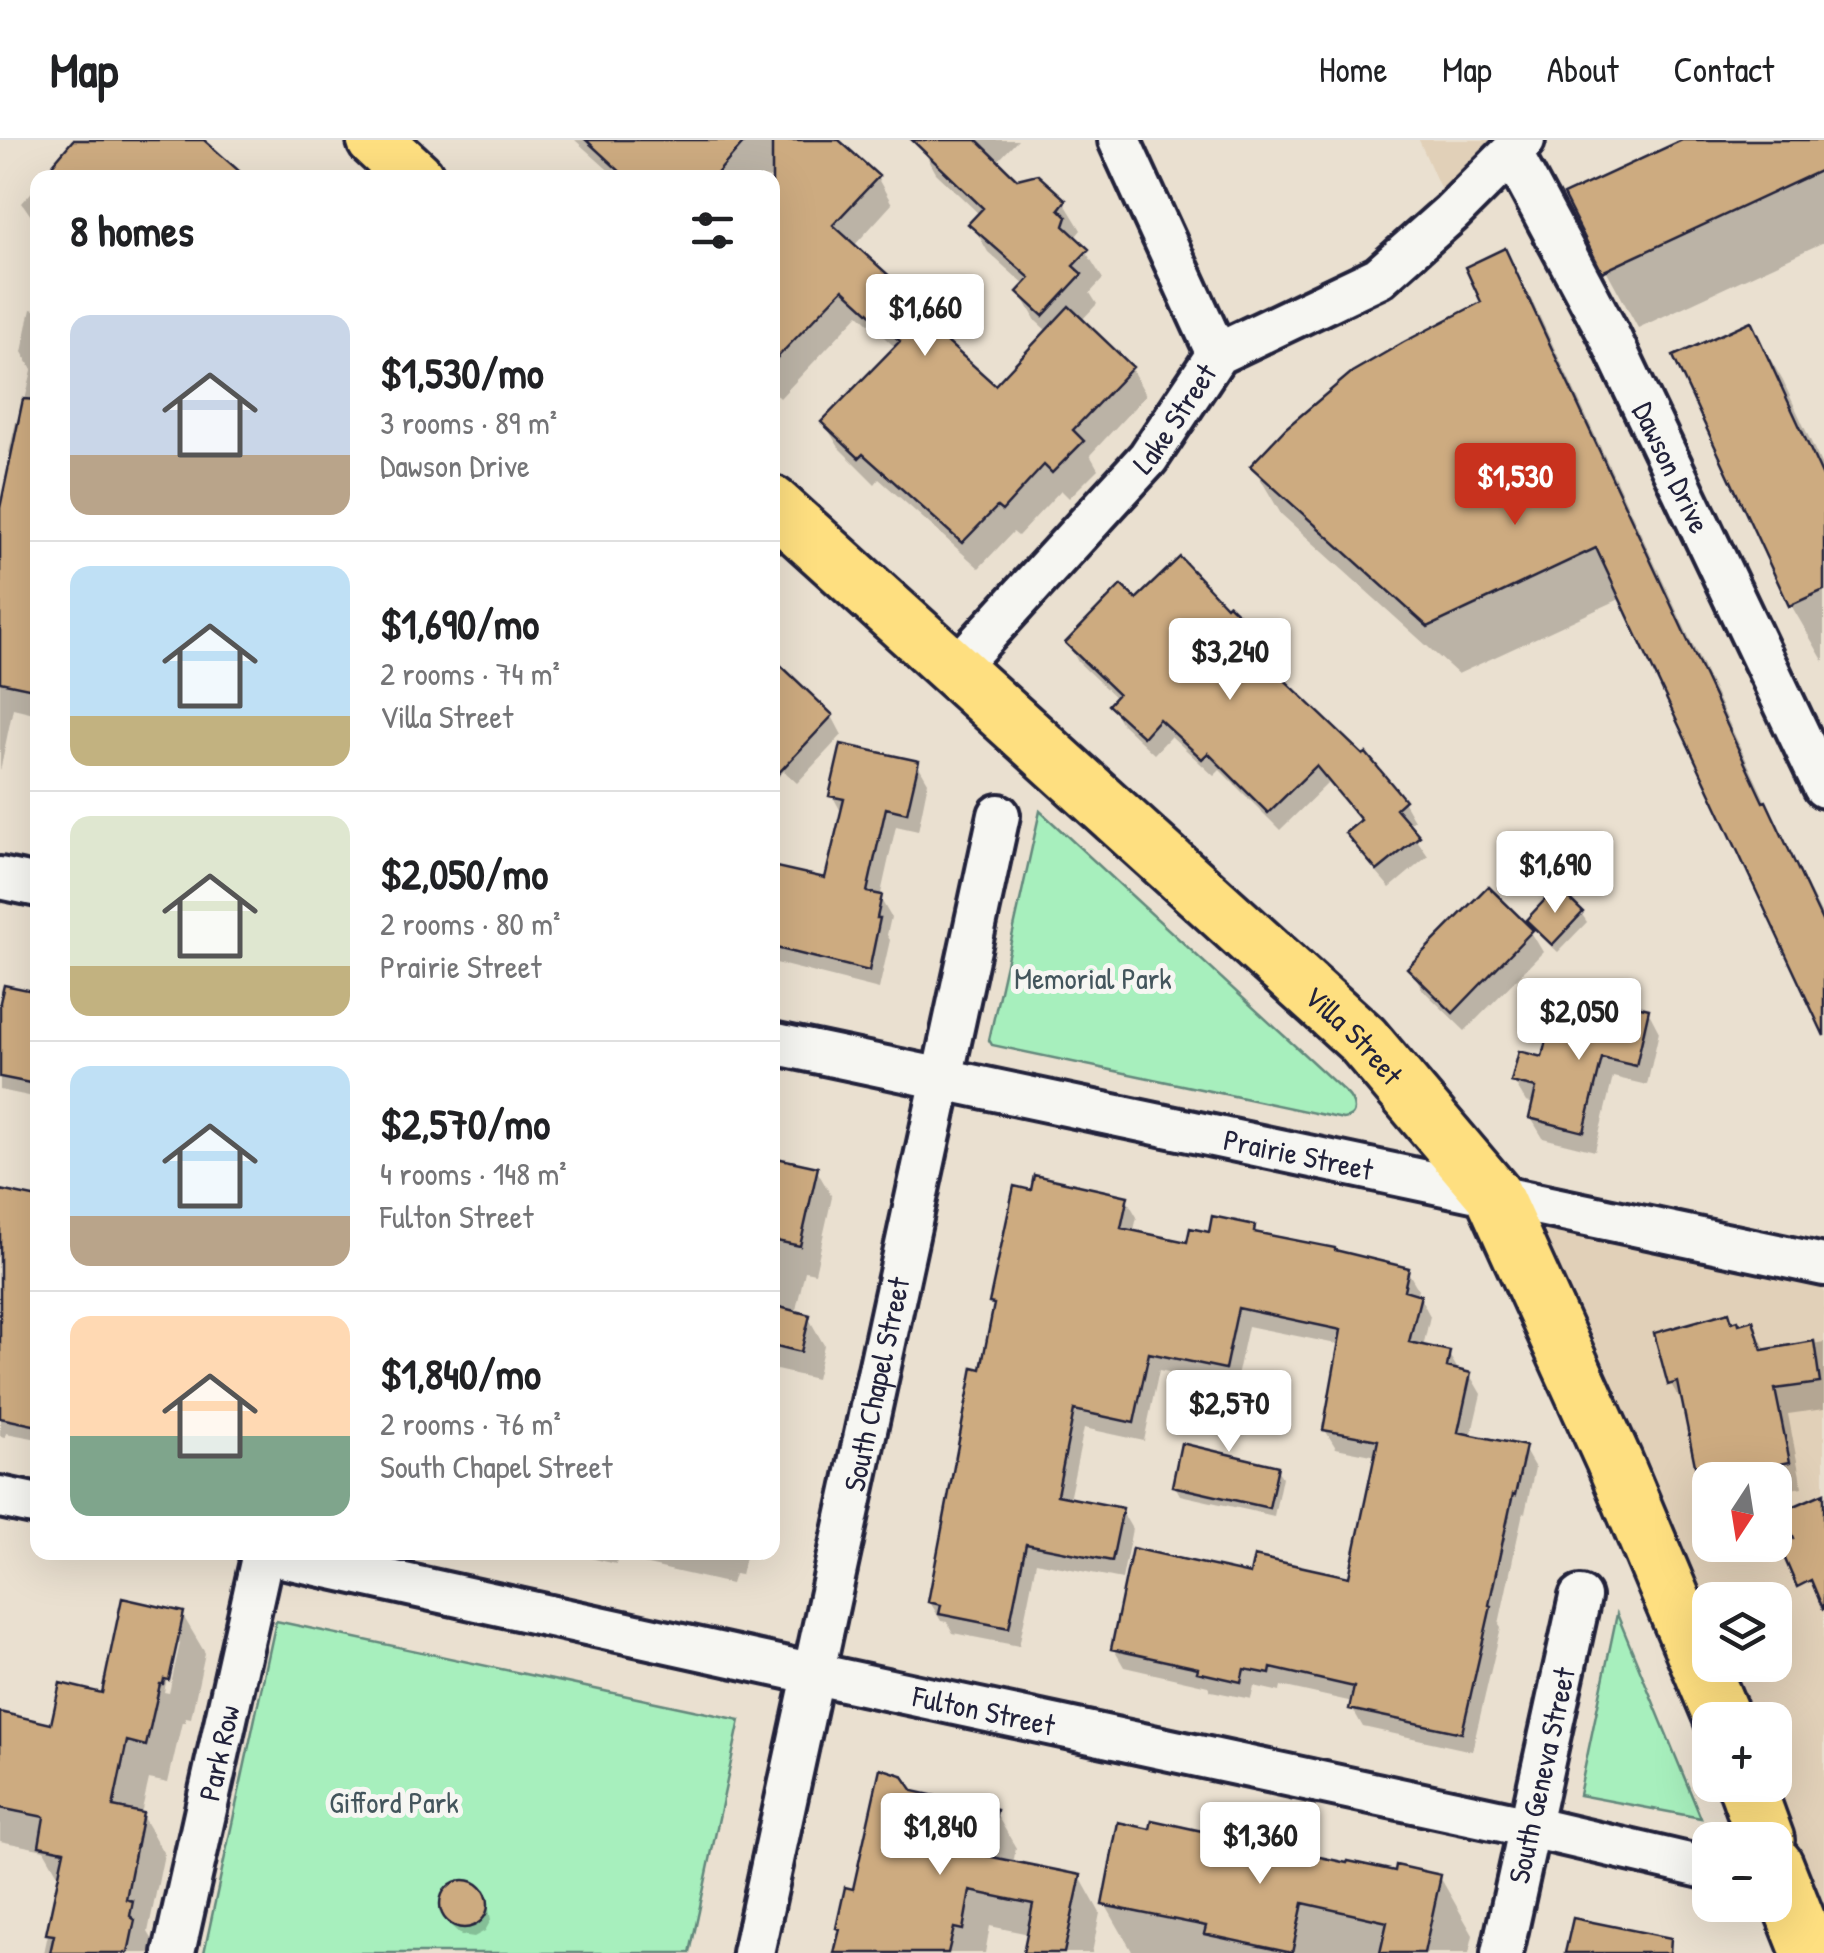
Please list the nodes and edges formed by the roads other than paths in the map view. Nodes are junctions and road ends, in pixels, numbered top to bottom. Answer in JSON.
{"nodes":[{"id":1,"x":375,"y":140,"type":"edge"},
{"id":2,"x":1119,"y":140,"type":"edge"},
{"id":3,"x":1518,"y":147,"type":"edge"},
{"id":4,"x":407,"y":170,"type":"edge"},
{"id":5,"x":1218,"y":354,"type":"junction"},
{"id":6,"x":780,"y":511,"type":"edge"},
{"id":7,"x":954,"y":670,"type":"junction"},
{"id":8,"x":1824,"y":786,"type":"edge"},
{"id":9,"x":1000,"y":815,"type":"dead end"},
{"id":10,"x":0,"y":878,"type":"edge"},
{"id":11,"x":30,"y":884,"type":"edge"},
{"id":12,"x":780,"y":1045,"type":"edge"},
{"id":13,"x":944,"y":1080,"type":"junction"},
{"id":14,"x":1493,"y":1194,"type":"junction"},
{"id":15,"x":1824,"y":1265,"type":"edge"},
{"id":16,"x":0,"y":1497,"type":"edge"},
{"id":17,"x":30,"y":1503,"type":"edge"},
{"id":18,"x":259,"y":1560,"type":"edge"},
{"id":19,"x":293,"y":1560,"type":"edge"},
{"id":20,"x":1580,"y":1597,"type":"dead end"},
{"id":21,"x":813,"y":1674,"type":"junction"},
{"id":22,"x":1715,"y":1702,"type":"edge"},
{"id":23,"x":1530,"y":1827,"type":"junction"},
{"id":24,"x":1692,"y":1865,"type":"edge"},
{"id":25,"x":1792,"y":1898,"type":"edge"},
{"id":26,"x":174,"y":1953,"type":"edge"},
{"id":27,"x":753,"y":1953,"type":"edge"},
{"id":28,"x":1502,"y":1953,"type":"edge"},
{"id":29,"x":1810,"y":1953,"type":"edge"}],
"edges":[{"from":1,"to":4,"type":"main road"},
{"from":2,"to":5,"type":"street"},
{"from":3,"to":5,"type":"street","name":"Lake Street"},
{"from":3,"to":8,"type":"street","name":"Dawson Drive"},
{"from":5,"to":7,"type":"street","name":"Lake Street"},
{"from":6,"to":7,"type":"main road","name":"Villa Street"},
{"from":7,"to":14,"type":"main road","name":"Villa Street"},
{"from":9,"to":13,"type":"street","name":"South Chapel Street"},
{"from":10,"to":11,"type":"street"},
{"from":12,"to":13,"type":"street","name":"Prairie Street"},
{"from":13,"to":14,"type":"street","name":"Prairie Street"},
{"from":13,"to":21,"type":"street","name":"South Chapel Street"},
{"from":14,"to":15,"type":"street","name":"Prairie Street"},
{"from":14,"to":22,"type":"main road","name":"Villa Street"},
{"from":16,"to":17,"type":"street"},
{"from":18,"to":26,"type":"street","name":"Park Row"},
{"from":19,"to":21,"type":"street","name":"Fulton Street"},
{"from":20,"to":23,"type":"street","name":"South Geneva Street"},
{"from":21,"to":23,"type":"street","name":"Fulton Street"},
{"from":21,"to":27,"type":"street","name":"South Chapel Street"},
{"from":23,"to":24,"type":"street","name":"Fulton Street"},
{"from":23,"to":28,"type":"street","name":"South Geneva Street"},
{"from":25,"to":29,"type":"main road"}]}
